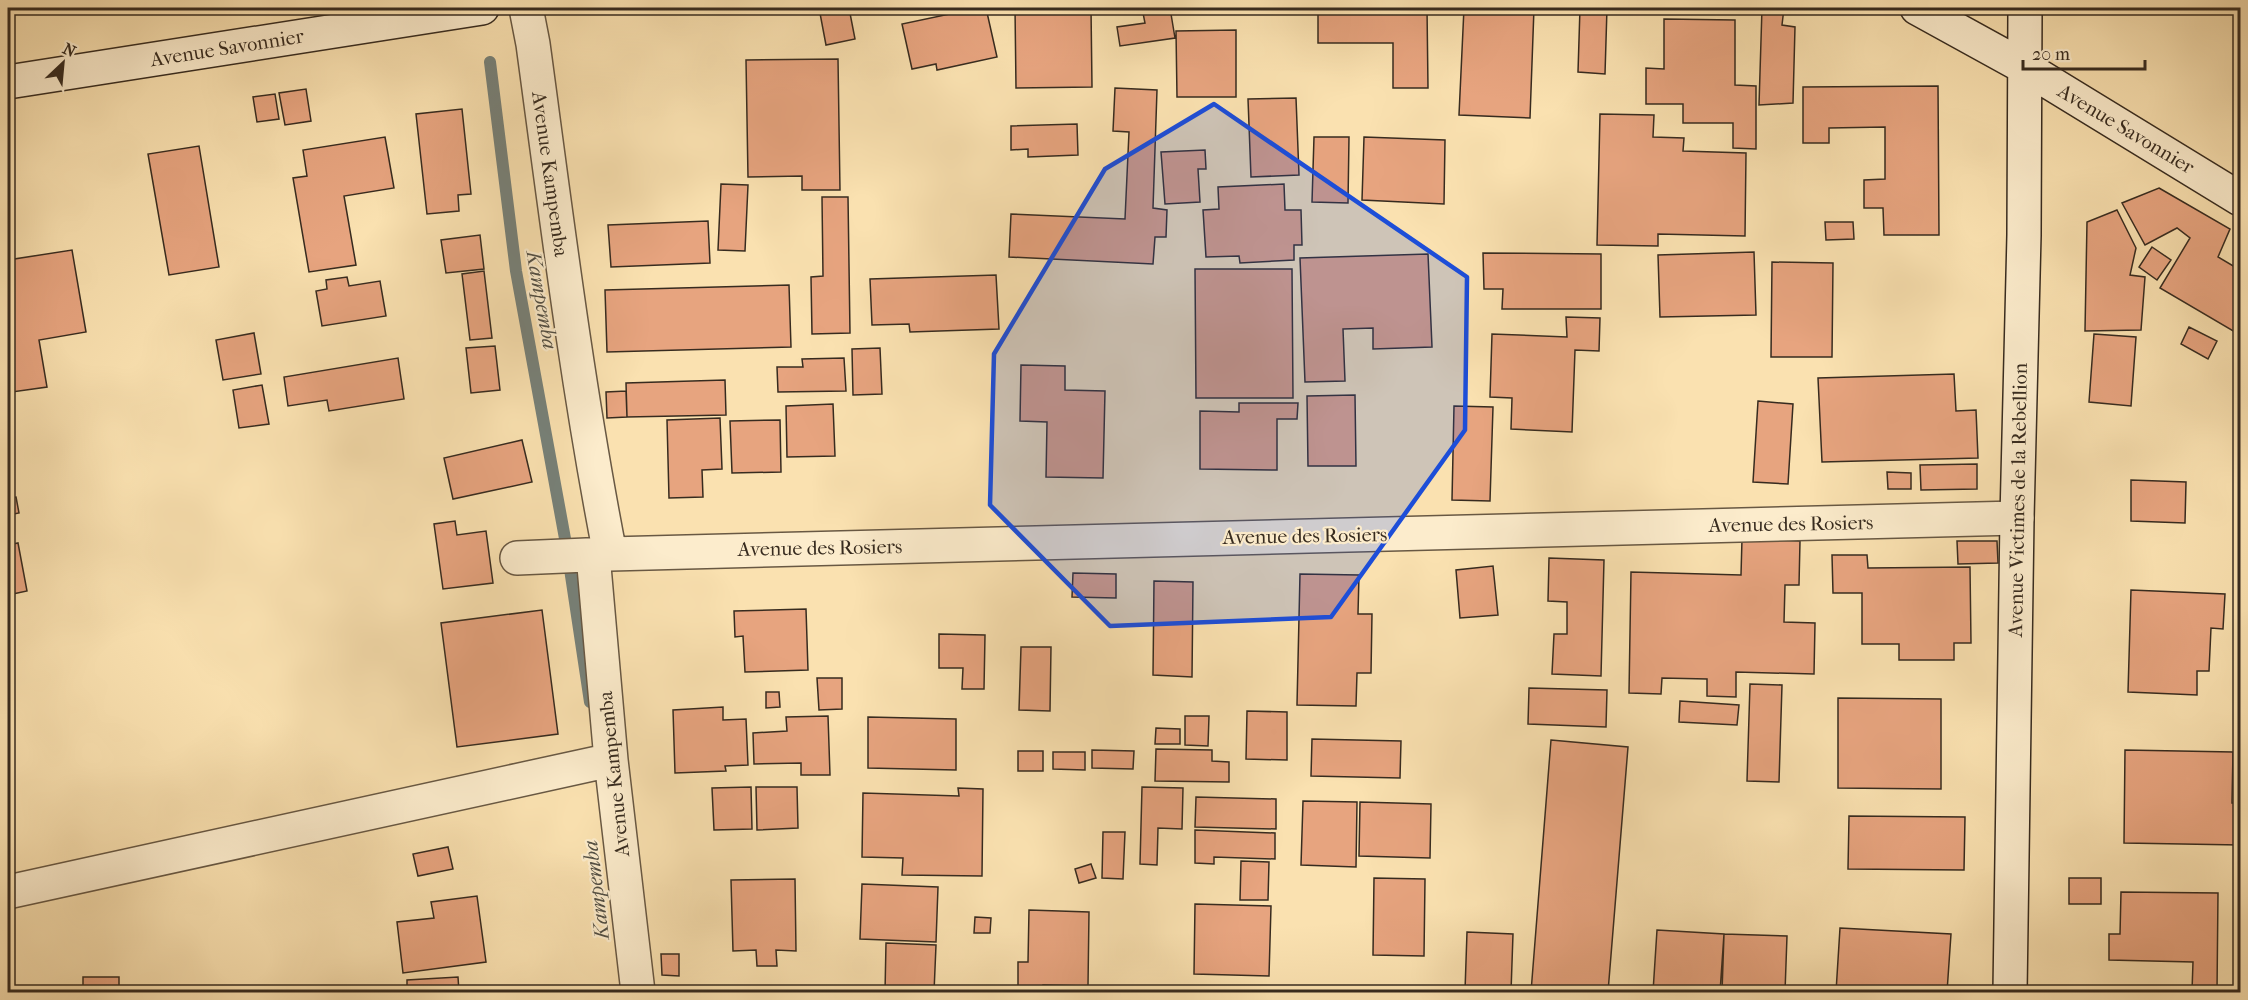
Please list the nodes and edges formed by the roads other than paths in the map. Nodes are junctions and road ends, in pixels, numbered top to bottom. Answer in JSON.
{"nodes":[{"id":1,"x":482,"y":8,"type":"edge"},
{"id":2,"x":526,"y":8,"type":"edge"},
{"id":3,"x":1917,"y":8,"type":"edge"},
{"id":4,"x":2025,"y":8,"type":"edge"},
{"id":5,"x":2026,"y":68,"type":"junction"},
{"id":6,"x":8,"y":82,"type":"edge"},
{"id":7,"x":2241,"y":199,"type":"edge"},
{"id":8,"x":2017,"y":518,"type":"junction"},
{"id":9,"x":566,"y":556,"type":"junction"},
{"id":10,"x":592,"y":764,"type":"junction"},
{"id":11,"x":8,"y":892,"type":"edge"},
{"id":12,"x":638,"y":993,"type":"edge"},
{"id":13,"x":2010,"y":993,"type":"edge"}],
"edges":[{"from":1,"to":6,"type":"street","name":"Avenue Savonnier"},
{"from":2,"to":9,"type":"street","name":"Avenue Kampemba"},
{"from":3,"to":5,"type":"street","name":"Avenue Savonnier"},
{"from":4,"to":5,"type":"street","name":"Avenue Victimes de la Rebellion"},
{"from":5,"to":7,"type":"street","name":"Avenue Savonnier"},
{"from":5,"to":8,"type":"street","name":"Avenue Victimes de la Rebellion"},
{"from":8,"to":9,"type":"street","name":"Avenue des Rosiers"},
{"from":8,"to":13,"type":"street","name":"Avenue Victimes de la Rebellion"},
{"from":9,"to":10,"type":"street","name":"Avenue Kampemba"},
{"from":10,"to":11,"type":"street"},
{"from":10,"to":12,"type":"street","name":"Avenue Kampemba"}]}
